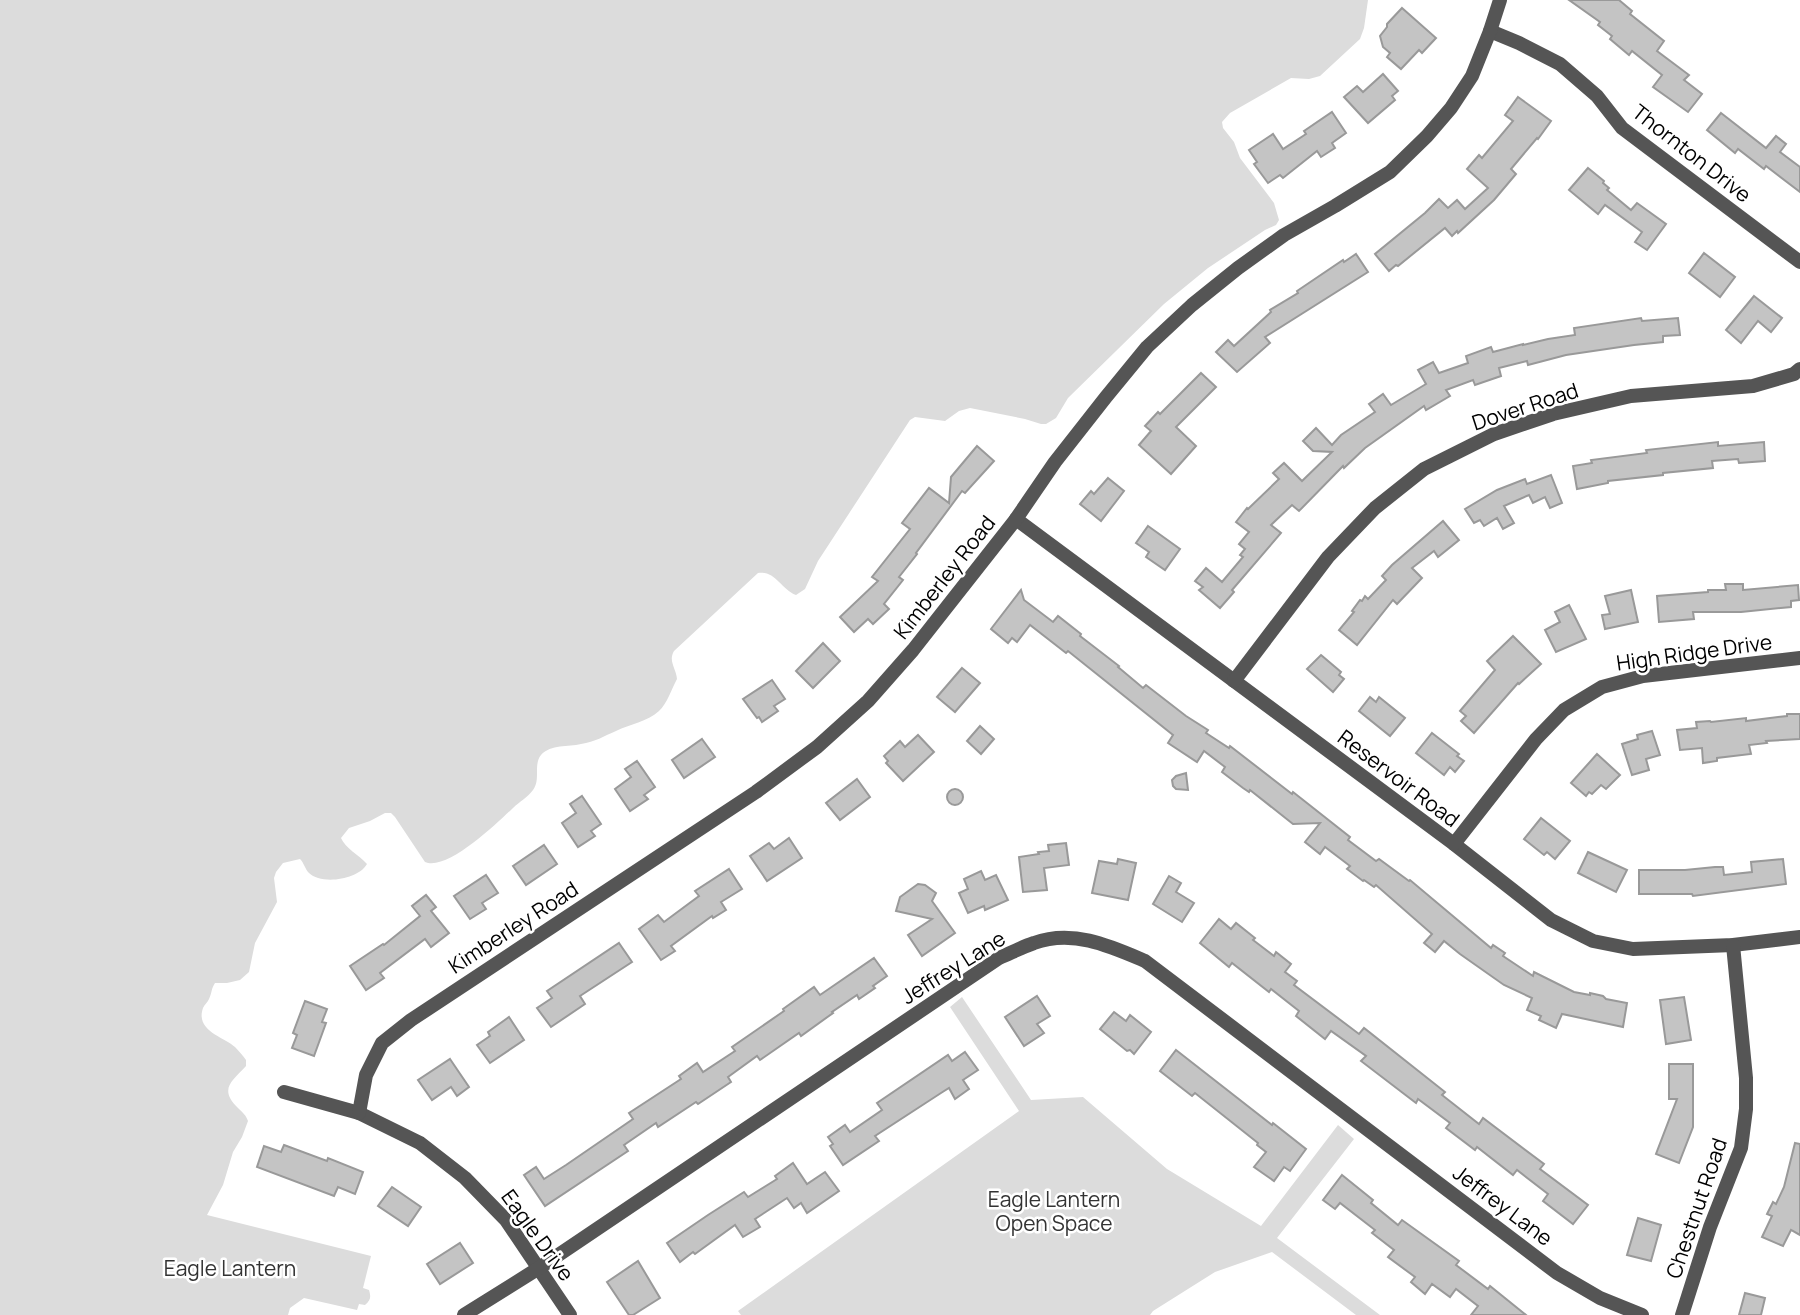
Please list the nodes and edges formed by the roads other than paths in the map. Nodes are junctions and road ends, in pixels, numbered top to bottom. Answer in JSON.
{"nodes":[{"id":1,"x":1500,"y":0,"type":"edge"},
{"id":2,"x":1490,"y":31,"type":"junction"},
{"id":3,"x":1800,"y":262,"type":"edge"},
{"id":4,"x":1800,"y":369,"type":"edge"},
{"id":5,"x":1016,"y":519,"type":"junction"},
{"id":6,"x":1800,"y":658,"type":"edge"},
{"id":7,"x":1234,"y":681,"type":"junction"},
{"id":8,"x":1454,"y":844,"type":"junction"},
{"id":9,"x":1800,"y":937,"type":"edge"},
{"id":10,"x":1732,"y":945,"type":"junction"},
{"id":11,"x":284,"y":1092,"type":"dead end"},
{"id":12,"x":359,"y":1113,"type":"junction"},
{"id":13,"x":538,"y":1268,"type":"junction"},
{"id":14,"x":464,"y":1315,"type":"edge"},
{"id":15,"x":570,"y":1315,"type":"edge"},
{"id":16,"x":1642,"y":1315,"type":"edge"},
{"id":17,"x":1682,"y":1315,"type":"edge"}],
"edges":[{"from":1,"to":2,"type":"street","name":"Kimberley Road"},
{"from":2,"to":3,"type":"street","name":"Thornton Drive"},
{"from":2,"to":5,"type":"street","name":"Kimberley Road"},
{"from":4,"to":7,"type":"street","name":"Dover Road"},
{"from":5,"to":7,"type":"street","name":"Reservoir Road"},
{"from":5,"to":12,"type":"street","name":"Kimberley Road"},
{"from":6,"to":8,"type":"street","name":"High Ridge Drive"},
{"from":7,"to":8,"type":"street","name":"Reservoir Road"},
{"from":8,"to":10,"type":"street","name":"Reservoir Road"},
{"from":9,"to":10,"type":"street","name":"Reservoir Road"},
{"from":10,"to":17,"type":"street","name":"Chestnut Road"},
{"from":11,"to":12,"type":"street","name":"Eagle Drive"},
{"from":12,"to":13,"type":"street","name":"Eagle Drive"},
{"from":13,"to":14,"type":"street","name":"Jeffrey Lane"},
{"from":13,"to":15,"type":"street","name":"Eagle Drive"},
{"from":13,"to":16,"type":"street","name":"Jeffrey Lane"}]}
